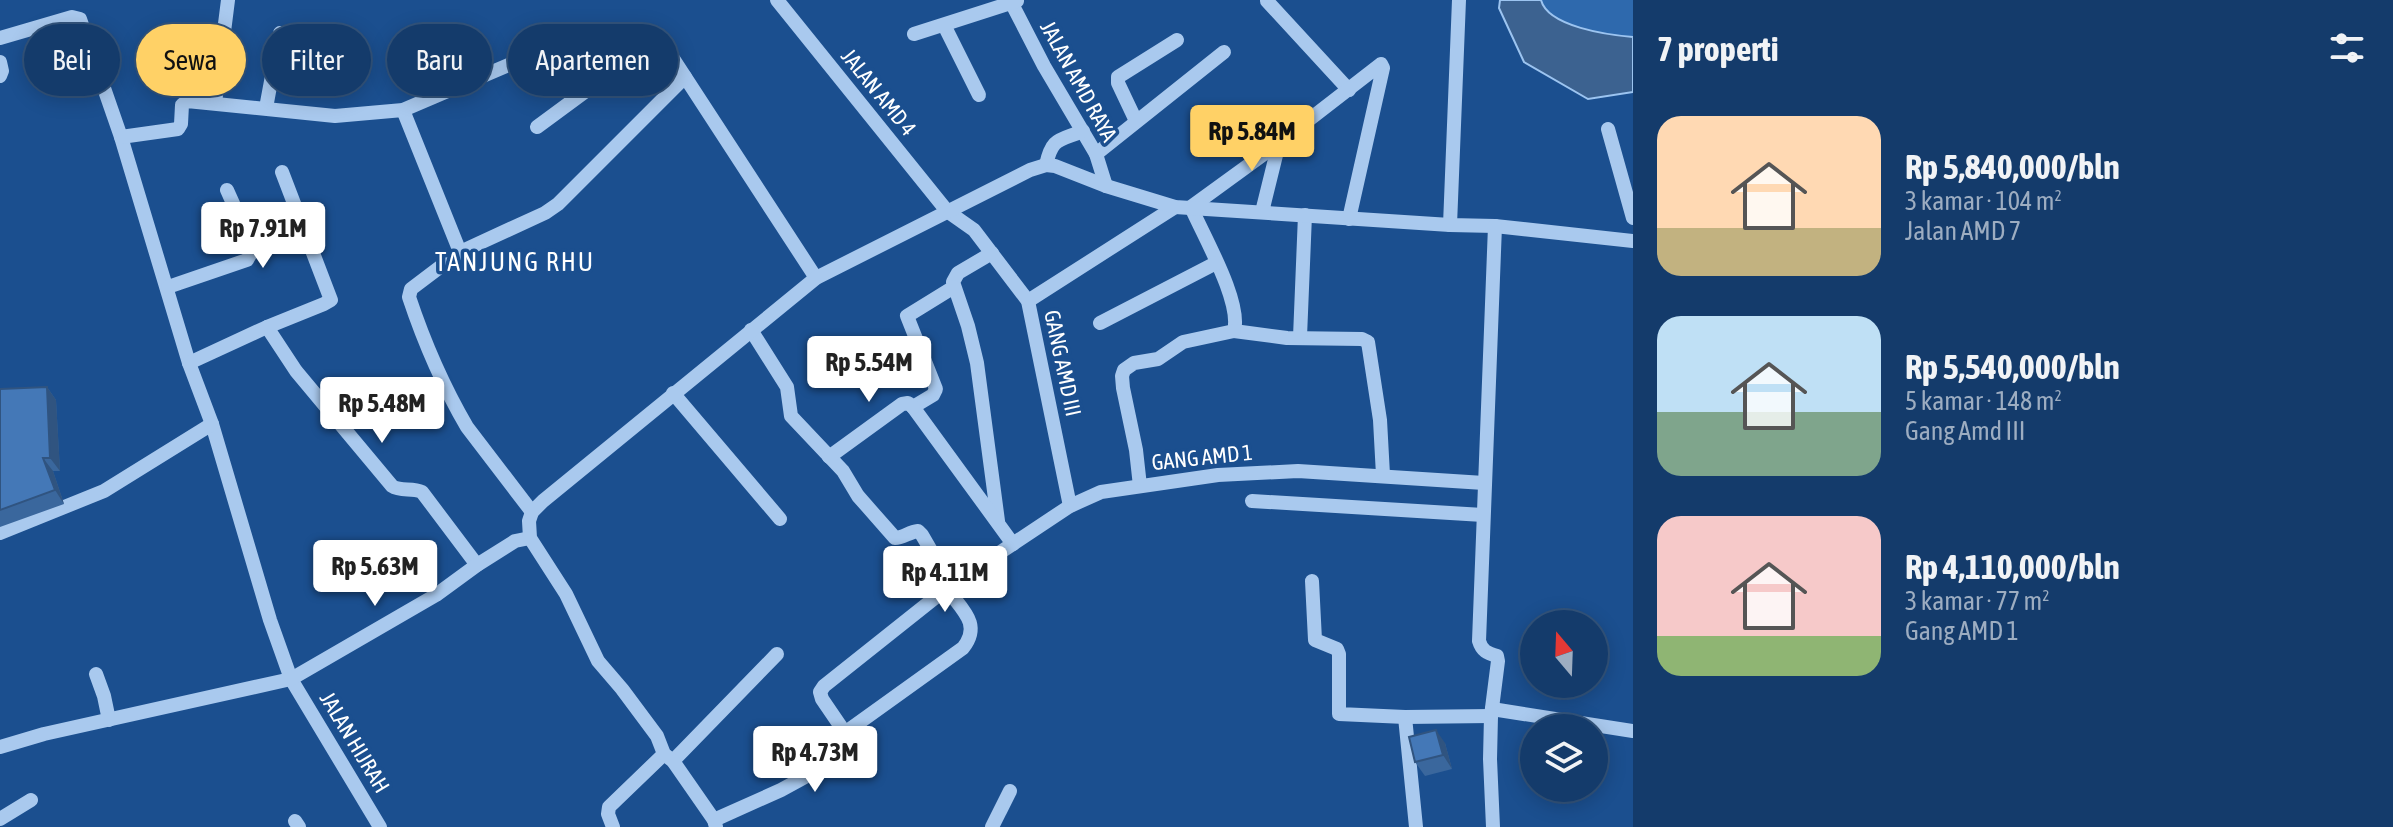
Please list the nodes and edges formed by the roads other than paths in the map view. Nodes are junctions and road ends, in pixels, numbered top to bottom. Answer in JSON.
{"nodes":[{"id":1,"x":228,"y":0,"type":"edge"},
{"id":2,"x":777,"y":0,"type":"edge"},
{"id":3,"x":1459,"y":0,"type":"edge"},
{"id":4,"x":1013,"y":1,"type":"edge"},
{"id":5,"x":1267,"y":1,"type":"edge"},
{"id":6,"x":944,"y":25,"type":"junction"},
{"id":7,"x":914,"y":34,"type":"dead end"},
{"id":8,"x":0,"y":38,"type":"edge"},
{"id":9,"x":1177,"y":40,"type":"dead end"},
{"id":10,"x":1224,"y":52,"type":"dead end"},
{"id":11,"x":0,"y":62,"type":"edge"},
{"id":12,"x":508,"y":65,"type":"edge"},
{"id":13,"x":0,"y":76,"type":"edge"},
{"id":14,"x":685,"y":77,"type":"junction"},
{"id":15,"x":1349,"y":90,"type":"junction"},
{"id":16,"x":979,"y":95,"type":"dead end"},
{"id":17,"x":268,"y":96,"type":"edge"},
{"id":18,"x":215,"y":103,"type":"junction"},
{"id":19,"x":266,"y":108,"type":"junction"},
{"id":20,"x":403,"y":110,"type":"junction"},
{"id":21,"x":1136,"y":121,"type":"junction"},
{"id":22,"x":537,"y":127,"type":"dead end"},
{"id":23,"x":1608,"y":129,"type":"dead end"},
{"id":24,"x":1083,"y":131,"type":"junction"},
{"id":25,"x":121,"y":137,"type":"junction"},
{"id":26,"x":1279,"y":143,"type":"junction"},
{"id":27,"x":1096,"y":154,"type":"junction"},
{"id":28,"x":1046,"y":165,"type":"junction"},
{"id":29,"x":282,"y":172,"type":"dead end"},
{"id":30,"x":1106,"y":186,"type":"junction"},
{"id":31,"x":227,"y":190,"type":"dead end"},
{"id":32,"x":1175,"y":207,"type":"junction"},
{"id":33,"x":1191,"y":207,"type":"junction"},
{"id":34,"x":947,"y":211,"type":"junction"},
{"id":35,"x":1262,"y":212,"type":"junction"},
{"id":36,"x":1305,"y":215,"type":"junction"},
{"id":37,"x":1633,"y":218,"type":"edge"},
{"id":38,"x":1349,"y":219,"type":"junction"},
{"id":39,"x":1450,"y":225,"type":"junction"},
{"id":40,"x":1495,"y":226,"type":"junction"},
{"id":41,"x":1633,"y":241,"type":"edge"},
{"id":42,"x":460,"y":252,"type":"junction"},
{"id":43,"x":992,"y":253,"type":"junction"},
{"id":44,"x":1216,"y":263,"type":"junction"},
{"id":45,"x":816,"y":278,"type":"junction"},
{"id":46,"x":168,"y":287,"type":"junction"},
{"id":47,"x":954,"y":287,"type":"junction"},
{"id":48,"x":1028,"y":301,"type":"junction"},
{"id":49,"x":1100,"y":323,"type":"dead end"},
{"id":50,"x":267,"y":327,"type":"junction"},
{"id":51,"x":751,"y":330,"type":"junction"},
{"id":52,"x":1234,"y":331,"type":"junction"},
{"id":53,"x":1300,"y":337,"type":"junction"},
{"id":54,"x":189,"y":363,"type":"junction"},
{"id":55,"x":673,"y":393,"type":"junction"},
{"id":56,"x":913,"y":407,"type":"junction"},
{"id":57,"x":212,"y":424,"type":"junction"},
{"id":58,"x":829,"y":457,"type":"junction"},
{"id":59,"x":1383,"y":475,"type":"junction"},
{"id":60,"x":1484,"y":483,"type":"junction"},
{"id":61,"x":1140,"y":486,"type":"junction"},
{"id":62,"x":1252,"y":501,"type":"dead end"},
{"id":63,"x":1070,"y":506,"type":"junction"},
{"id":64,"x":532,"y":512,"type":"junction"},
{"id":65,"x":1483,"y":515,"type":"junction"},
{"id":66,"x":780,"y":519,"type":"dead end"},
{"id":67,"x":998,"y":521,"type":"junction"},
{"id":68,"x":0,"y":533,"type":"edge"},
{"id":69,"x":530,"y":538,"type":"junction"},
{"id":70,"x":1013,"y":544,"type":"junction"},
{"id":71,"x":477,"y":565,"type":"junction"},
{"id":72,"x":1312,"y":581,"type":"dead end"},
{"id":73,"x":949,"y":587,"type":"junction"},
{"id":74,"x":777,"y":654,"type":"dead end"},
{"id":75,"x":96,"y":674,"type":"dead end"},
{"id":76,"x":291,"y":679,"type":"junction"},
{"id":77,"x":1492,"y":713,"type":"junction"},
{"id":78,"x":1405,"y":717,"type":"junction"},
{"id":79,"x":109,"y":720,"type":"junction"},
{"id":80,"x":1633,"y":731,"type":"edge"},
{"id":81,"x":846,"y":732,"type":"junction"},
{"id":82,"x":0,"y":747,"type":"edge"},
{"id":83,"x":668,"y":758,"type":"junction"},
{"id":84,"x":1010,"y":791,"type":"dead end"},
{"id":85,"x":31,"y":800,"type":"dead end"},
{"id":86,"x":0,"y":819,"type":"edge"},
{"id":87,"x":715,"y":824,"type":"edge"},
{"id":88,"x":380,"y":827,"type":"edge"},
{"id":89,"x":613,"y":827,"type":"edge"},
{"id":90,"x":992,"y":827,"type":"edge"},
{"id":91,"x":1416,"y":827,"type":"edge"},
{"id":92,"x":1493,"y":827,"type":"edge"}],
"edges":[{"from":1,"to":18,"type":"street"},
{"from":2,"to":34,"type":"street","name":"JALAN AMD 4"},
{"from":3,"to":39,"type":"street"},
{"from":4,"to":6,"type":"street"},
{"from":4,"to":24,"type":"street","name":"JALAN AMD RAYA"},
{"from":5,"to":15,"type":"street"},
{"from":6,"to":7,"type":"street"},
{"from":6,"to":16,"type":"street"},
{"from":8,"to":25,"type":"street","name":"JALAN HIJRAH"},
{"from":9,"to":21,"type":"street"},
{"from":10,"to":21,"type":"street"},
{"from":11,"to":13,"type":"street"},
{"from":12,"to":20,"type":"street"},
{"from":14,"to":22,"type":"street"},
{"from":14,"to":42,"type":"street"},
{"from":14,"to":45,"type":"street"},
{"from":15,"to":26,"type":"street"},
{"from":15,"to":38,"type":"street"},
{"from":17,"to":19,"type":"street"},
{"from":18,"to":19,"type":"street"},
{"from":18,"to":25,"type":"street"},
{"from":19,"to":20,"type":"street"},
{"from":20,"to":42,"type":"street"},
{"from":21,"to":27,"type":"street"},
{"from":23,"to":37,"type":"street"},
{"from":24,"to":27,"type":"street","name":"JALAN AMD RAYA"},
{"from":24,"to":28,"type":"street"},
{"from":25,"to":46,"type":"street","name":"JALAN HIJRAH"},
{"from":26,"to":33,"type":"street"},
{"from":26,"to":35,"type":"street"},
{"from":27,"to":30,"type":"street","name":"JALAN AMD RAYA"},
{"from":28,"to":30,"type":"street"},
{"from":28,"to":34,"type":"street"},
{"from":29,"to":50,"type":"street"},
{"from":30,"to":32,"type":"street"},
{"from":31,"to":46,"type":"street"},
{"from":32,"to":33,"type":"street"},
{"from":32,"to":48,"type":"street"},
{"from":33,"to":35,"type":"street"},
{"from":33,"to":44,"type":"street"},
{"from":34,"to":43,"type":"street","name":"GANG AMD III"},
{"from":34,"to":45,"type":"street"},
{"from":35,"to":36,"type":"street"},
{"from":36,"to":38,"type":"street"},
{"from":36,"to":53,"type":"street"},
{"from":38,"to":39,"type":"street"},
{"from":39,"to":40,"type":"street"},
{"from":40,"to":41,"type":"street"},
{"from":40,"to":60,"type":"street"},
{"from":42,"to":64,"type":"street"},
{"from":43,"to":47,"type":"street"},
{"from":43,"to":48,"type":"street","name":"GANG AMD III"},
{"from":44,"to":49,"type":"street"},
{"from":44,"to":52,"type":"street"},
{"from":45,"to":51,"type":"street"},
{"from":46,"to":54,"type":"street","name":"JALAN HIJRAH"},
{"from":47,"to":56,"type":"street"},
{"from":47,"to":67,"type":"street"},
{"from":48,"to":63,"type":"street","name":"GANG AMD III"},
{"from":50,"to":54,"type":"street"},
{"from":50,"to":71,"type":"street"},
{"from":51,"to":55,"type":"street"},
{"from":51,"to":58,"type":"street"},
{"from":52,"to":53,"type":"street"},
{"from":52,"to":61,"type":"street"},
{"from":53,"to":59,"type":"street"},
{"from":54,"to":57,"type":"street","name":"JALAN HIJRAH"},
{"from":55,"to":64,"type":"street"},
{"from":55,"to":66,"type":"street"},
{"from":56,"to":58,"type":"street"},
{"from":56,"to":67,"type":"street"},
{"from":57,"to":68,"type":"street"},
{"from":57,"to":76,"type":"street","name":"JALAN HIJRAH"},
{"from":58,"to":73,"type":"street"},
{"from":59,"to":60,"type":"street","name":"GANG AMD 1"},
{"from":59,"to":61,"type":"street","name":"GANG AMD 1"},
{"from":60,"to":65,"type":"street"},
{"from":61,"to":63,"type":"street","name":"GANG AMD 1"},
{"from":62,"to":65,"type":"street"},
{"from":63,"to":70,"type":"street","name":"GANG AMD 1"},
{"from":64,"to":69,"type":"street"},
{"from":65,"to":77,"type":"street"},
{"from":67,"to":70,"type":"street"},
{"from":69,"to":71,"type":"street"},
{"from":69,"to":83,"type":"street"},
{"from":70,"to":73,"type":"street","name":"GANG AMD 1"},
{"from":71,"to":76,"type":"street"},
{"from":72,"to":78,"type":"street"},
{"from":73,"to":81,"type":"street"},
{"from":73,"to":81,"type":"street","name":"GANG AMD 1"},
{"from":74,"to":83,"type":"street"},
{"from":75,"to":79,"type":"street"},
{"from":76,"to":79,"type":"street"},
{"from":76,"to":88,"type":"street","name":"JALAN HIJRAH"},
{"from":77,"to":78,"type":"street"},
{"from":77,"to":80,"type":"street"},
{"from":77,"to":92,"type":"street"},
{"from":78,"to":91,"type":"street"},
{"from":79,"to":82,"type":"street"},
{"from":81,"to":87,"type":"street"},
{"from":83,"to":87,"type":"street"},
{"from":83,"to":89,"type":"street"},
{"from":84,"to":90,"type":"street"},
{"from":85,"to":86,"type":"street"}]}
